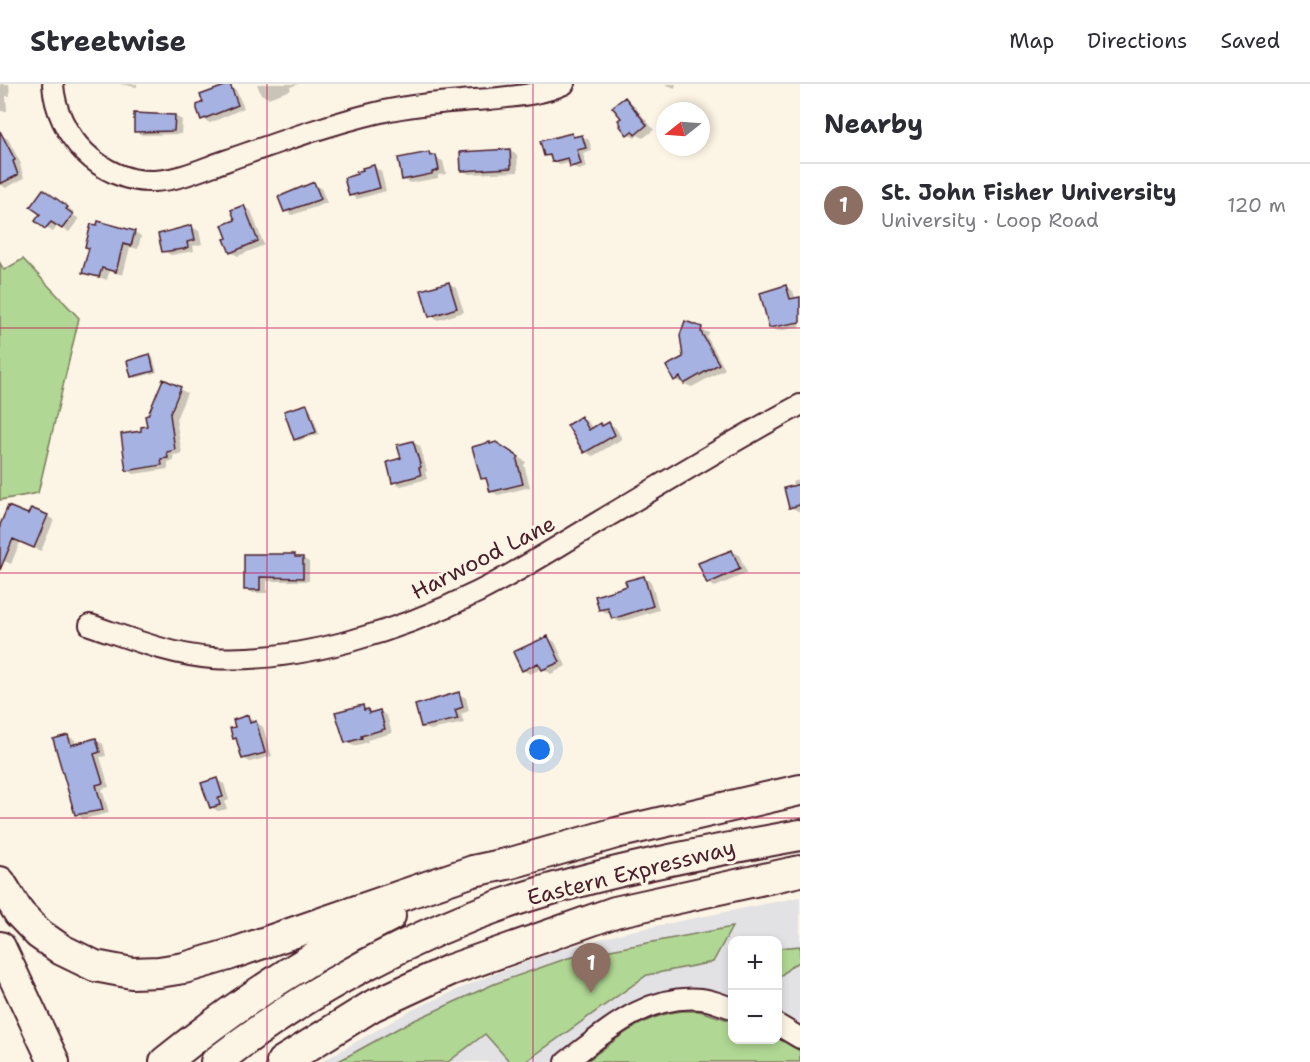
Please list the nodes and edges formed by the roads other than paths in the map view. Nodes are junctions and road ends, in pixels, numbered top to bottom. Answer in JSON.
{"nodes":[{"id":1,"x":53,"y":84,"type":"edge"},
{"id":2,"x":564,"y":84,"type":"edge"},
{"id":3,"x":800,"y":405,"type":"edge"},
{"id":4,"x":90,"y":625,"type":"dead end"},
{"id":5,"x":800,"y":790,"type":"edge"},
{"id":6,"x":800,"y":835,"type":"edge"},
{"id":7,"x":511,"y":863,"type":"junction"},
{"id":8,"x":800,"y":871,"type":"edge"},
{"id":9,"x":0,"y":882,"type":"edge"},
{"id":10,"x":0,"y":947,"type":"edge"},
{"id":11,"x":0,"y":984,"type":"edge"},
{"id":12,"x":728,"y":1007,"type":"edge"},
{"id":13,"x":782,"y":1028,"type":"edge"},
{"id":14,"x":800,"y":1038,"type":"edge"},
{"id":15,"x":36,"y":1062,"type":"edge"},
{"id":16,"x":54,"y":1062,"type":"edge"},
{"id":17,"x":165,"y":1062,"type":"edge"},
{"id":18,"x":216,"y":1062,"type":"edge"},
{"id":19,"x":282,"y":1062,"type":"edge"},
{"id":20,"x":566,"y":1062,"type":"edge"}],
"edges":[{"from":1,"to":2,"type":"street"},
{"from":3,"to":4,"type":"street","name":"Harwood Lane"},
{"from":5,"to":7,"type":"highway"},
{"from":6,"to":18,"type":"highway","name":"Eastern Expressway"},
{"from":7,"to":9,"type":"highway"},
{"from":7,"to":17,"type":"highway"},
{"from":8,"to":19,"type":"highway","name":"Eastern Expressway"},
{"from":10,"to":16,"type":"highway"},
{"from":11,"to":15,"type":"highway"},
{"from":12,"to":20,"type":"street"},
{"from":13,"to":14,"type":"street"}]}
